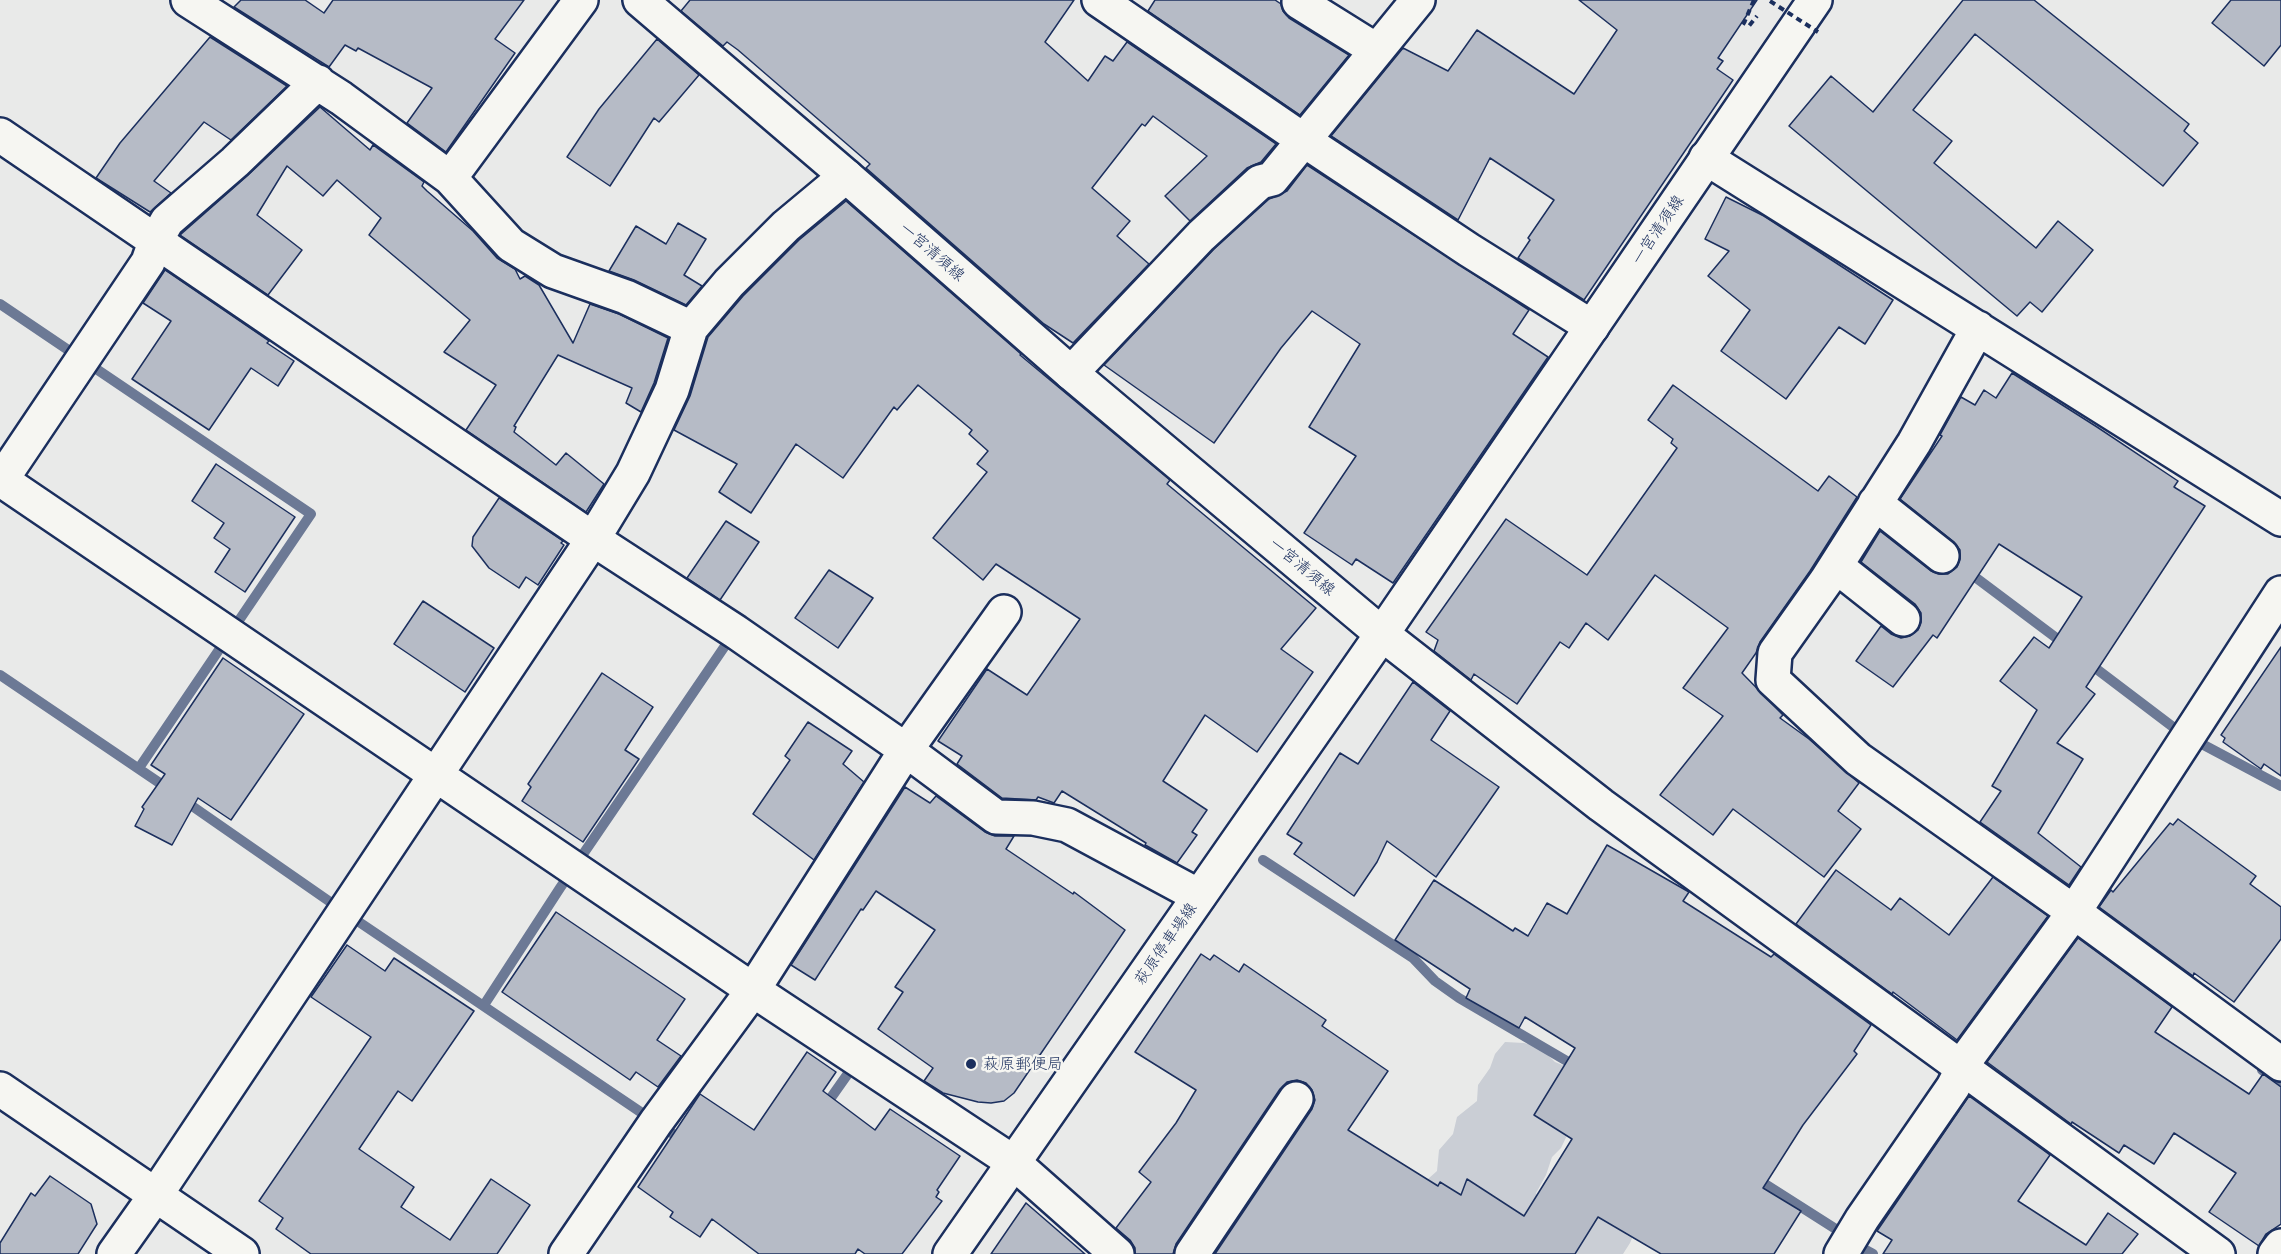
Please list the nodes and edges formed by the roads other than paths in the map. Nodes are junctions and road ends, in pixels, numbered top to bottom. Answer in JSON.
{"nodes":[{"id":1,"x":188,"y":0,"type":"edge"},
{"id":2,"x":581,"y":0,"type":"edge"},
{"id":3,"x":640,"y":0,"type":"edge"},
{"id":4,"x":1099,"y":0,"type":"edge"},
{"id":5,"x":1418,"y":0,"type":"edge"},
{"id":6,"x":1299,"y":2,"type":"dead end"},
{"id":7,"x":1816,"y":16,"type":"edge"},
{"id":8,"x":1376,"y":50,"type":"junction"},
{"id":9,"x":318,"y":82,"type":"junction"},
{"id":10,"x":0,"y":135,"type":"edge"},
{"id":11,"x":1305,"y":141,"type":"junction"},
{"id":12,"x":1706,"y":158,"type":"junction"},
{"id":13,"x":846,"y":176,"type":"junction"},
{"id":14,"x":450,"y":178,"type":"junction"},
{"id":15,"x":155,"y":242,"type":"junction"},
{"id":16,"x":1592,"y":327,"type":"junction"},
{"id":17,"x":691,"y":328,"type":"junction"},
{"id":18,"x":1978,"y":328,"type":"junction"},
{"id":19,"x":1071,"y":373,"type":"junction"},
{"id":20,"x":0,"y":480,"type":"edge"},
{"id":21,"x":1875,"y":503,"type":"junction"},
{"id":22,"x":2281,"y":519,"type":"edge"},
{"id":23,"x":593,"y":539,"type":"junction"},
{"id":24,"x":1942,"y":556,"type":"dead end"},
{"id":25,"x":1836,"y":566,"type":"junction"},
{"id":26,"x":2281,"y":593,"type":"edge"},
{"id":27,"x":1004,"y":612,"type":"dead end"},
{"id":28,"x":1903,"y":619,"type":"dead end"},
{"id":29,"x":1382,"y":634,"type":"junction"},
{"id":30,"x":906,"y":750,"type":"junction"},
{"id":31,"x":436,"y":774,"type":"junction"},
{"id":32,"x":1199,"y":896,"type":"junction"},
{"id":33,"x":2074,"y":912,"type":"junction"},
{"id":34,"x":753,"y":990,"type":"junction"},
{"id":35,"x":2281,"y":1064,"type":"edge"},
{"id":36,"x":1962,"y":1069,"type":"junction"},
{"id":37,"x":0,"y":1089,"type":"edge"},
{"id":38,"x":1296,"y":1099,"type":"dead end"},
{"id":39,"x":1013,"y":1162,"type":"junction"},
{"id":40,"x":155,"y":1196,"type":"junction"},
{"id":41,"x":2281,"y":1246,"type":"edge"},
{"id":42,"x":2204,"y":1250,"type":"edge"},
{"id":43,"x":114,"y":1254,"type":"edge"},
{"id":44,"x":242,"y":1254,"type":"edge"},
{"id":45,"x":566,"y":1254,"type":"edge"},
{"id":46,"x":950,"y":1254,"type":"edge"},
{"id":47,"x":1117,"y":1254,"type":"edge"},
{"id":48,"x":1192,"y":1254,"type":"edge"},
{"id":49,"x":1841,"y":1254,"type":"edge"},
{"id":50,"x":2275,"y":1254,"type":"edge"}],
"edges":[{"from":1,"to":9,"type":"street"},
{"from":2,"to":14,"type":"street"},
{"from":3,"to":13,"type":"street","name":"一宮清須線"},
{"from":4,"to":11,"type":"street"},
{"from":5,"to":8,"type":"street"},
{"from":6,"to":8,"type":"street"},
{"from":7,"to":12,"type":"street","name":"一宮清須線"},
{"from":8,"to":11,"type":"street"},
{"from":9,"to":14,"type":"street"},
{"from":9,"to":15,"type":"street"},
{"from":10,"to":15,"type":"street"},
{"from":11,"to":16,"type":"street"},
{"from":11,"to":19,"type":"street"},
{"from":12,"to":16,"type":"street","name":"一宮清須線"},
{"from":12,"to":18,"type":"street"},
{"from":13,"to":17,"type":"street"},
{"from":13,"to":19,"type":"street","name":"一宮清須線"},
{"from":14,"to":17,"type":"street"},
{"from":15,"to":20,"type":"street"},
{"from":15,"to":23,"type":"street"},
{"from":16,"to":29,"type":"street","name":"一宮清須線"},
{"from":17,"to":23,"type":"street"},
{"from":18,"to":21,"type":"street"},
{"from":18,"to":22,"type":"street"},
{"from":19,"to":29,"type":"street","name":"一宮清須線"},
{"from":20,"to":31,"type":"street"},
{"from":21,"to":24,"type":"street"},
{"from":21,"to":25,"type":"street"},
{"from":23,"to":30,"type":"street"},
{"from":23,"to":31,"type":"street"},
{"from":25,"to":28,"type":"street"},
{"from":25,"to":33,"type":"street"},
{"from":26,"to":33,"type":"street"},
{"from":27,"to":30,"type":"street"},
{"from":29,"to":32,"type":"street","name":"萩原停車場線"},
{"from":29,"to":36,"type":"street"},
{"from":30,"to":32,"type":"street"},
{"from":30,"to":34,"type":"street"},
{"from":31,"to":34,"type":"street"},
{"from":31,"to":40,"type":"street"},
{"from":32,"to":39,"type":"street","name":"萩原停車場線"},
{"from":33,"to":35,"type":"street"},
{"from":33,"to":36,"type":"street"},
{"from":34,"to":39,"type":"street"},
{"from":34,"to":45,"type":"street"},
{"from":36,"to":42,"type":"street"},
{"from":36,"to":49,"type":"street"},
{"from":37,"to":40,"type":"street"},
{"from":38,"to":48,"type":"street"},
{"from":39,"to":46,"type":"street","name":"萩原停車場線"},
{"from":39,"to":47,"type":"street"},
{"from":40,"to":43,"type":"street"},
{"from":40,"to":44,"type":"street"},
{"from":41,"to":50,"type":"street"}]}
